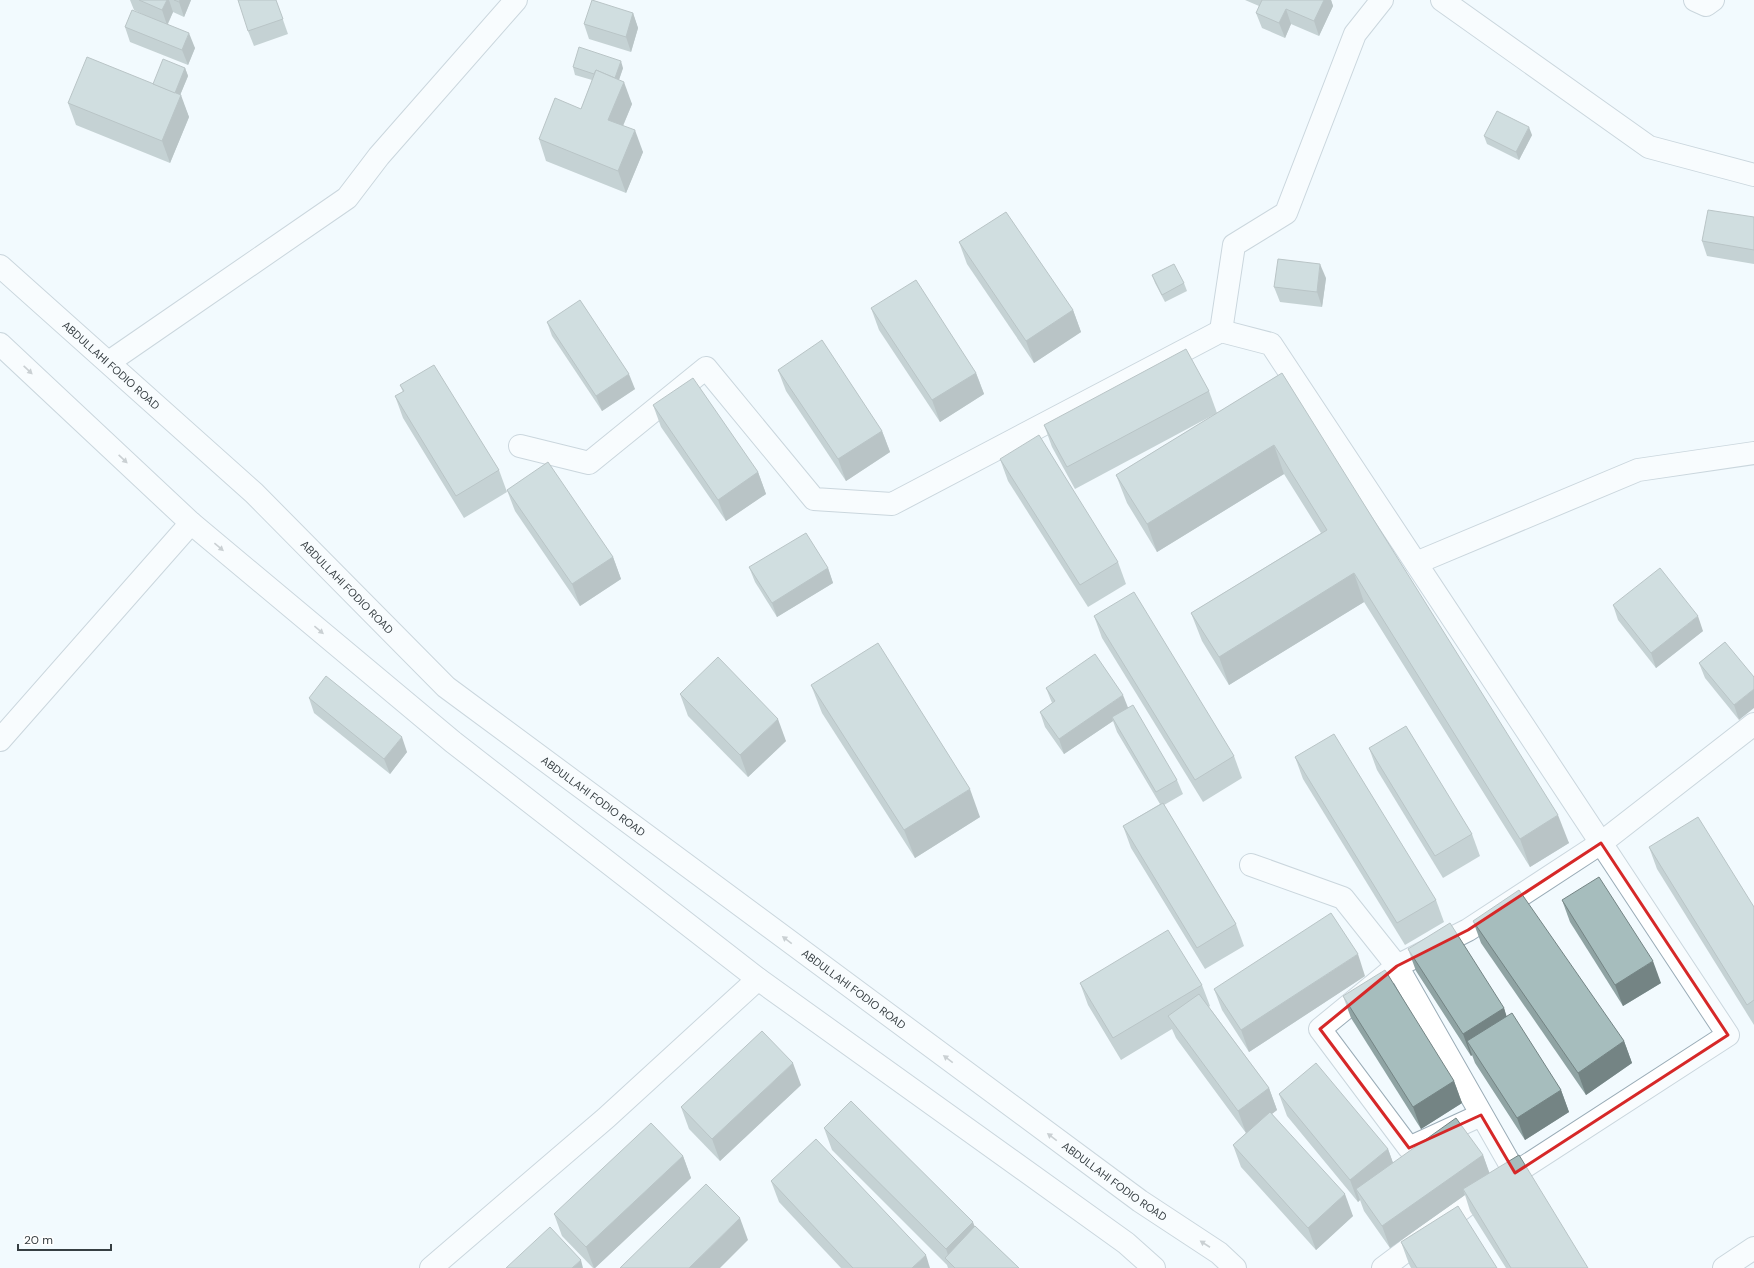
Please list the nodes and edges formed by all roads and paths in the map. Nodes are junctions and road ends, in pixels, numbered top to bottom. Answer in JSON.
{"nodes":[{"id":1,"x":516,"y":0,"type":"edge"},
{"id":2,"x":1382,"y":0,"type":"edge"},
{"id":3,"x":1442,"y":0,"type":"edge"},
{"id":4,"x":1695,"y":0,"type":"edge"},
{"id":5,"x":1713,"y":0,"type":"edge"},
{"id":6,"x":1754,"y":175,"type":"edge"},
{"id":7,"x":0,"y":266,"type":"edge"},
{"id":8,"x":1221,"y":330,"type":"junction"},
{"id":9,"x":0,"y":344,"type":"edge"},
{"id":10,"x":109,"y":362,"type":"junction"},
{"id":11,"x":520,"y":446,"type":"dead end"},
{"id":12,"x":1754,"y":453,"type":"edge"},
{"id":13,"x":191,"y":523,"type":"junction"},
{"id":14,"x":1416,"y":563,"type":"junction"},
{"id":15,"x":1754,"y":724,"type":"edge"},
{"id":16,"x":0,"y":740,"type":"edge"},
{"id":17,"x":1602,"y":843,"type":"junction"},
{"id":18,"x":1251,"y":865,"type":"dead end"},
{"id":19,"x":1397,"y":966,"type":"junction"},
{"id":20,"x":758,"y":980,"type":"junction"},
{"id":21,"x":1481,"y":1115,"type":"junction"},
{"id":22,"x":1515,"y":1173,"type":"junction"},
{"id":23,"x":1754,"y":1248,"type":"edge"},
{"id":24,"x":431,"y":1268,"type":"edge"},
{"id":25,"x":1154,"y":1268,"type":"edge"},
{"id":26,"x":1235,"y":1268,"type":"edge"},
{"id":27,"x":1383,"y":1268,"type":"edge"},
{"id":28,"x":1724,"y":1268,"type":"edge"}],
"edges":[{"from":1,"to":10,"type":"street"},
{"from":2,"to":8,"type":"street"},
{"from":3,"to":6,"type":"street"},
{"from":4,"to":5,"type":"street"},
{"from":7,"to":10,"type":"street","name":"ABDULLAHI FODIO ROAD"},
{"from":8,"to":11,"type":"street"},
{"from":8,"to":14,"type":"street"},
{"from":9,"to":13,"type":"street","one_way":true},
{"from":26,"to":10,"type":"street","name":"ABDULLAHI FODIO ROAD","one_way":true},
{"from":12,"to":14,"type":"street"},
{"from":13,"to":16,"type":"street"},
{"from":13,"to":20,"type":"street","one_way":true},
{"from":14,"to":17,"type":"street"},
{"from":15,"to":17,"type":"street"},
{"from":17,"to":19,"type":"street"},
{"from":17,"to":22,"type":"street"},
{"from":18,"to":19,"type":"street"},
{"from":19,"to":21,"type":"street"},
{"from":19,"to":21,"type":"street"},
{"from":20,"to":24,"type":"street"},
{"from":20,"to":25,"type":"street"},
{"from":21,"to":22,"type":"street"},
{"from":22,"to":27,"type":"street"},
{"from":23,"to":28,"type":"street"}]}
